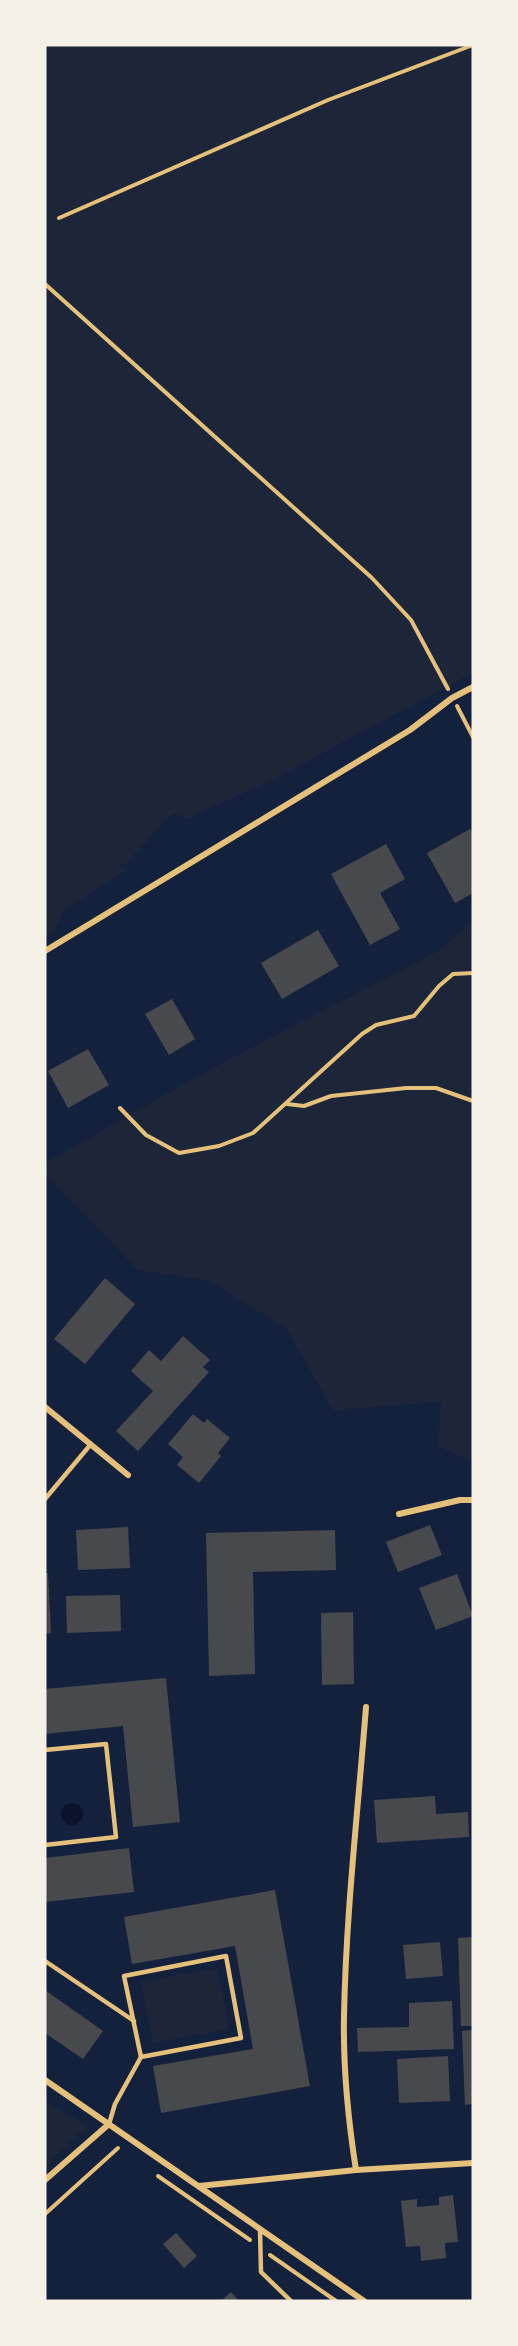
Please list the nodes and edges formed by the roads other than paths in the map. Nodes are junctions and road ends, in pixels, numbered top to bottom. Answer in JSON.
{"nodes":[{"id":1,"x":473,"y":687,"type":"edge"},
{"id":2,"x":45,"y":951,"type":"edge"},
{"id":3,"x":45,"y":1407,"type":"edge"},
{"id":4,"x":92,"y":1444,"type":"junction"},
{"id":5,"x":128,"y":1475,"type":"dead end"},
{"id":6,"x":45,"y":1499,"type":"edge"},
{"id":7,"x":473,"y":1500,"type":"edge"},
{"id":8,"x":399,"y":1514,"type":"dead end"},
{"id":9,"x":366,"y":1707,"type":"dead end"},
{"id":10,"x":45,"y":1750,"type":"edge"},
{"id":11,"x":45,"y":1845,"type":"edge"},
{"id":12,"x":45,"y":1961,"type":"edge"},
{"id":13,"x":134,"y":2021,"type":"junction"},
{"id":14,"x":141,"y":2057,"type":"junction"},
{"id":15,"x":45,"y":2079,"type":"edge"},
{"id":16,"x":109,"y":2124,"type":"junction"},
{"id":17,"x":473,"y":2163,"type":"edge"},
{"id":18,"x":356,"y":2170,"type":"junction"},
{"id":19,"x":45,"y":2180,"type":"edge"},
{"id":20,"x":198,"y":2186,"type":"junction"},
{"id":21,"x":260,"y":2229,"type":"junction"},
{"id":22,"x":291,"y":2301,"type":"edge"},
{"id":23,"x":364,"y":2301,"type":"edge"}],
"edges":[{"from":1,"to":2,"type":"street"},
{"from":3,"to":4,"type":"street"},
{"from":4,"to":5,"type":"street"},
{"from":4,"to":6,"type":"lane"},
{"from":7,"to":8,"type":"street"},
{"from":9,"to":18,"type":"street"},
{"from":10,"to":11,"type":"lane"},
{"from":12,"to":13,"type":"lane"},
{"from":13,"to":14,"type":"lane"},
{"from":13,"to":14,"type":"lane"},
{"from":14,"to":16,"type":"lane"},
{"from":15,"to":16,"type":"street"},
{"from":16,"to":19,"type":"street"},
{"from":16,"to":20,"type":"street"},
{"from":17,"to":18,"type":"street"},
{"from":18,"to":20,"type":"street"},
{"from":20,"to":21,"type":"street"},
{"from":21,"to":22,"type":"lane"},
{"from":21,"to":23,"type":"street"}]}
